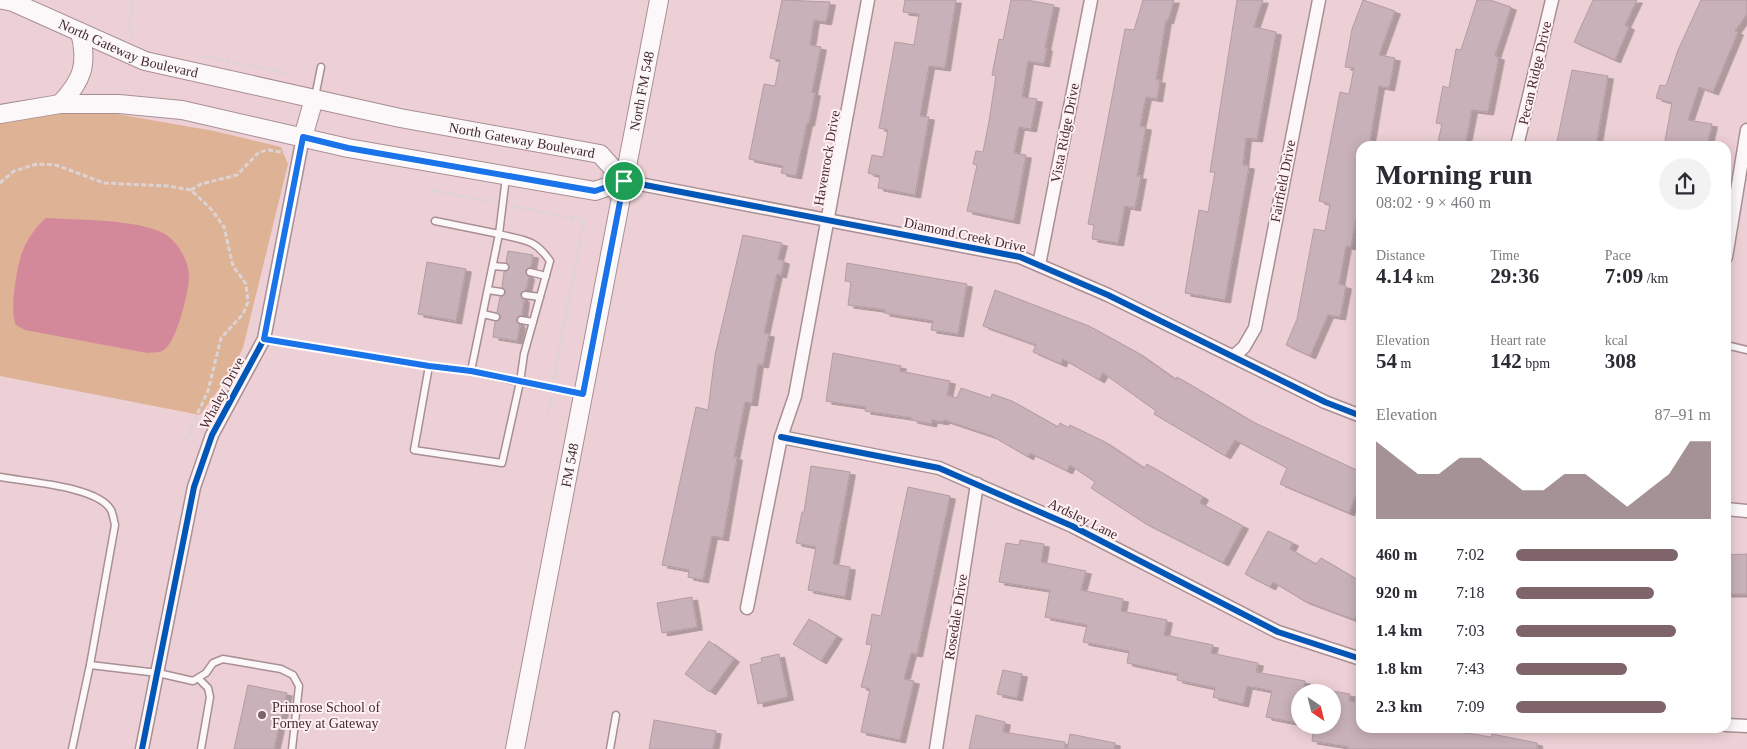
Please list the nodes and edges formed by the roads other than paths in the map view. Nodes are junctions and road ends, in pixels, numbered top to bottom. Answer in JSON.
{"nodes":[{"id":1,"x":3,"y":0,"type":"edge"},
{"id":2,"x":659,"y":0,"type":"edge"},
{"id":3,"x":868,"y":0,"type":"edge"},
{"id":4,"x":1091,"y":0,"type":"edge"},
{"id":5,"x":1319,"y":0,"type":"edge"},
{"id":6,"x":1552,"y":0,"type":"edge"},
{"id":7,"x":80,"y":32,"type":"junction"},
{"id":8,"x":321,"y":67,"type":"dead end"},
{"id":9,"x":314,"y":99,"type":"junction"},
{"id":10,"x":60,"y":104,"type":"junction"},
{"id":11,"x":0,"y":114,"type":"edge"},
{"id":12,"x":1747,"y":130,"type":"edge"},
{"id":13,"x":303,"y":137,"type":"junction"},
{"id":14,"x":1518,"y":141,"type":"edge"},
{"id":15,"x":506,"y":175,"type":"junction"},
{"id":16,"x":624,"y":181,"type":"junction"},
{"id":17,"x":828,"y":220,"type":"junction"},
{"id":18,"x":435,"y":221,"type":"dead end"},
{"id":19,"x":1731,"y":227,"type":"edge"},
{"id":20,"x":499,"y":234,"type":"junction"},
{"id":21,"x":1039,"y":265,"type":"junction"},
{"id":22,"x":492,"y":266,"type":"junction"},
{"id":23,"x":505,"y":267,"type":"dead end"},
{"id":24,"x":530,"y":272,"type":"dead end"},
{"id":25,"x":546,"y":276,"type":"junction"},
{"id":26,"x":488,"y":290,"type":"junction"},
{"id":27,"x":501,"y":292,"type":"dead end"},
{"id":28,"x":525,"y":295,"type":"dead end"},
{"id":29,"x":540,"y":297,"type":"junction"},
{"id":30,"x":483,"y":314,"type":"junction"},
{"id":31,"x":496,"y":317,"type":"dead end"},
{"id":32,"x":521,"y":320,"type":"dead end"},
{"id":33,"x":532,"y":322,"type":"junction"},
{"id":34,"x":264,"y":339,"type":"junction"},
{"id":35,"x":1731,"y":346,"type":"edge"},
{"id":36,"x":1747,"y":350,"type":"edge"},
{"id":37,"x":1234,"y":356,"type":"junction"},
{"id":38,"x":429,"y":366,"type":"junction"},
{"id":39,"x":471,"y":371,"type":"junction"},
{"id":40,"x":520,"y":382,"type":"junction"},
{"id":41,"x":583,"y":394,"type":"junction"},
{"id":42,"x":1356,"y":414,"type":"edge"},
{"id":43,"x":781,"y":437,"type":"junction"},
{"id":44,"x":0,"y":477,"type":"edge"},
{"id":45,"x":977,"y":484,"type":"junction"},
{"id":46,"x":1731,"y":509,"type":"edge"},
{"id":47,"x":1747,"y":511,"type":"edge"},
{"id":48,"x":747,"y":608,"type":"dead end"},
{"id":49,"x":1356,"y":657,"type":"edge"},
{"id":50,"x":90,"y":666,"type":"junction"},
{"id":51,"x":158,"y":673,"type":"junction"},
{"id":52,"x":199,"y":679,"type":"junction"},
{"id":53,"x":616,"y":715,"type":"dead end"},
{"id":54,"x":1731,"y":725,"type":"edge"},
{"id":55,"x":1747,"y":726,"type":"edge"},
{"id":56,"x":72,"y":749,"type":"edge"},
{"id":57,"x":142,"y":749,"type":"edge"},
{"id":58,"x":201,"y":749,"type":"edge"},
{"id":59,"x":292,"y":749,"type":"edge"},
{"id":60,"x":515,"y":749,"type":"edge"},
{"id":61,"x":610,"y":749,"type":"edge"},
{"id":62,"x":936,"y":749,"type":"edge"}],
"edges":[{"from":1,"to":7,"type":"main road","name":"North Gateway Boulevard"},
{"from":2,"to":16,"type":"main road","name":"North FM 548","number":"FM 548"},
{"from":3,"to":17,"type":"street","name":"Havenrock Drive"},
{"from":4,"to":21,"type":"street","name":"Vista Ridge Drive"},
{"from":5,"to":37,"type":"street","name":"Fairfield Drive"},
{"from":6,"to":14,"type":"street","name":"Pecan Ridge Drive"},
{"from":7,"to":9,"type":"main road","name":"North Gateway Boulevard"},
{"from":7,"to":10,"type":"main road"},
{"from":8,"to":9,"type":"lane"},
{"from":9,"to":13,"type":"main road"},
{"from":9,"to":16,"type":"main road","name":"North Gateway Boulevard"},
{"from":10,"to":11,"type":"main road"},
{"from":10,"to":13,"type":"main road"},
{"from":12,"to":19,"type":"street"},
{"from":13,"to":15,"type":"main road"},
{"from":13,"to":34,"type":"street","name":"Whaley Drive"},
{"from":15,"to":16,"type":"main road"},
{"from":15,"to":20,"type":"lane"},
{"from":16,"to":17,"type":"street","name":"Diamond Creek Drive"},
{"from":16,"to":41,"type":"main road","name":"FM 548","number":"FM 548"},
{"from":17,"to":21,"type":"street","name":"Diamond Creek Drive"},
{"from":17,"to":43,"type":"street","name":"Havenrock Drive"},
{"from":18,"to":20,"type":"lane"},
{"from":20,"to":22,"type":"lane"},
{"from":20,"to":25,"type":"lane"},
{"from":21,"to":37,"type":"street","name":"Diamond Creek Drive"},
{"from":22,"to":23,"type":"lane"},
{"from":22,"to":26,"type":"lane"},
{"from":24,"to":25,"type":"lane"},
{"from":25,"to":29,"type":"lane"},
{"from":26,"to":27,"type":"lane"},
{"from":26,"to":30,"type":"lane"},
{"from":28,"to":29,"type":"lane"},
{"from":29,"to":33,"type":"lane"},
{"from":30,"to":31,"type":"lane"},
{"from":30,"to":39,"type":"lane"},
{"from":32,"to":33,"type":"lane"},
{"from":33,"to":40,"type":"lane"},
{"from":34,"to":38,"type":"lane"},
{"from":34,"to":51,"type":"street","name":"Whaley Drive"},
{"from":35,"to":36,"type":"lane"},
{"from":37,"to":42,"type":"street","name":"Diamond Creek Drive"},
{"from":38,"to":39,"type":"lane"},
{"from":38,"to":40,"type":"lane"},
{"from":39,"to":40,"type":"lane"},
{"from":40,"to":41,"type":"lane"},
{"from":41,"to":60,"type":"main road","name":"FM 548","number":"FM 548"},
{"from":43,"to":45,"type":"street","name":"Ardsley Lane"},
{"from":43,"to":48,"type":"street","name":"Havenrock Drive"},
{"from":44,"to":50,"type":"lane"},
{"from":45,"to":49,"type":"street","name":"Ardsley Lane"},
{"from":45,"to":62,"type":"street","name":"Rosedale Drive"},
{"from":46,"to":47,"type":"street"},
{"from":50,"to":51,"type":"lane"},
{"from":50,"to":56,"type":"lane"},
{"from":51,"to":52,"type":"lane"},
{"from":51,"to":57,"type":"street","name":"Whaley Drive"},
{"from":52,"to":58,"type":"lane"},
{"from":52,"to":59,"type":"lane"},
{"from":53,"to":61,"type":"lane"},
{"from":54,"to":55,"type":"street"}]}
